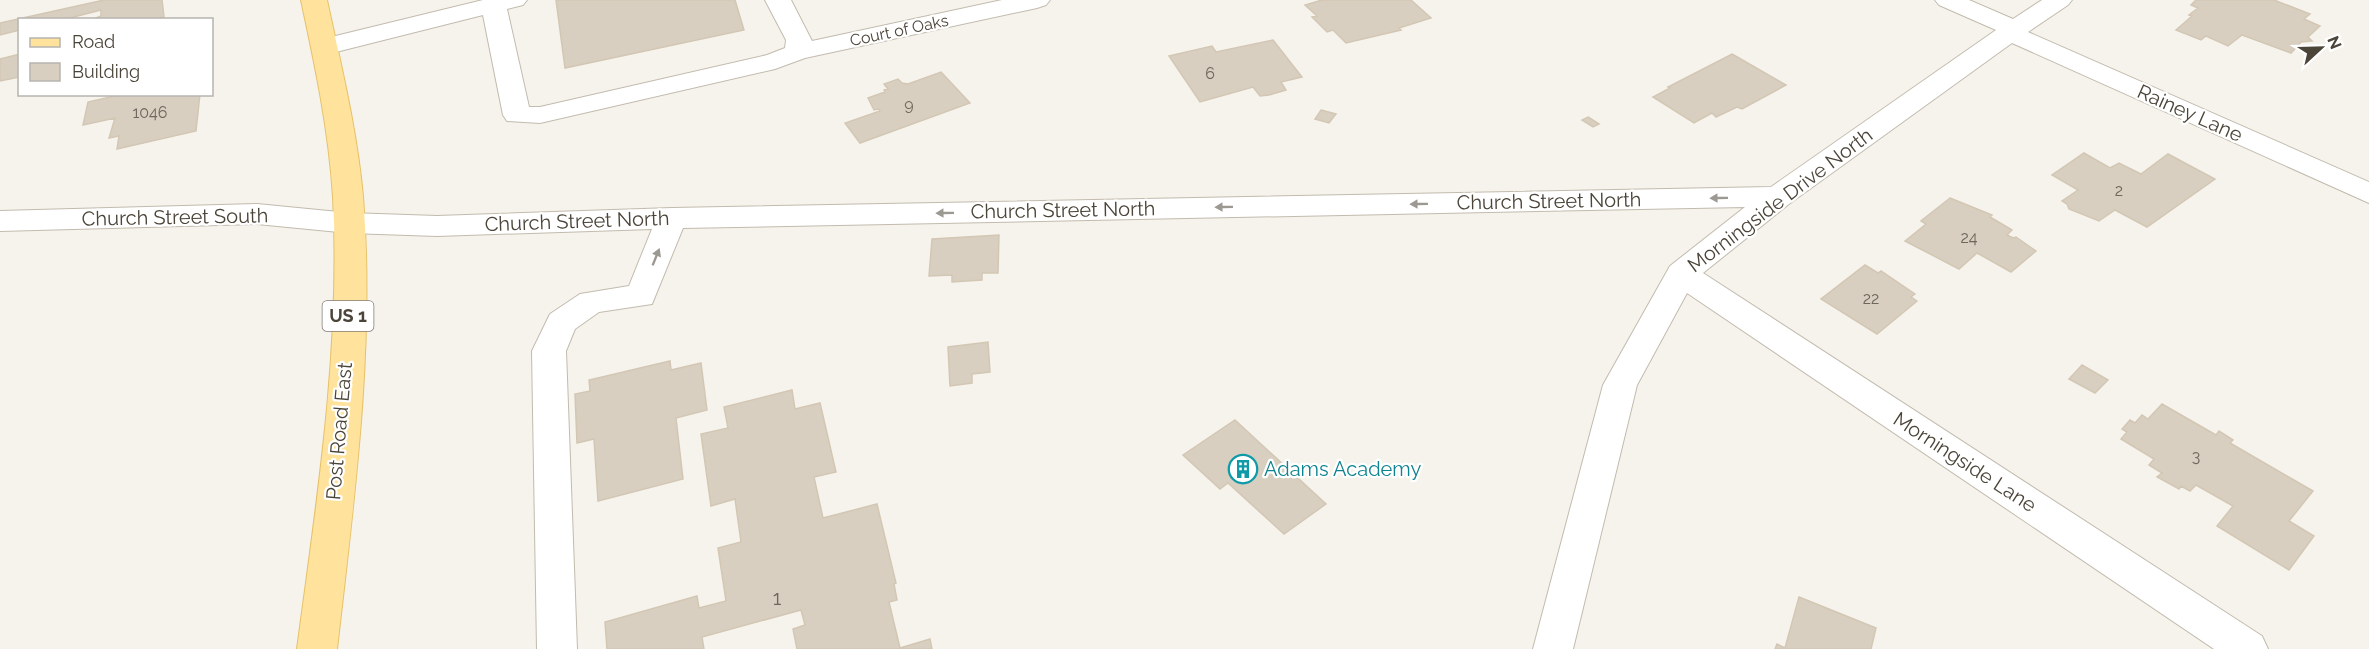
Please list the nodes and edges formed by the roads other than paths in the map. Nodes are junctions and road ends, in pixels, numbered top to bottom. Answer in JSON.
{"nodes":[{"id":1,"x":314,"y":0,"type":"edge"},
{"id":2,"x":778,"y":0,"type":"edge"},
{"id":3,"x":1037,"y":0,"type":"edge"},
{"id":4,"x":1948,"y":0,"type":"edge"},
{"id":5,"x":2059,"y":0,"type":"edge"},
{"id":6,"x":503,"y":3,"type":"edge"},
{"id":7,"x":2012,"y":31,"type":"junction"},
{"id":8,"x":324,"y":48,"type":"junction"},
{"id":9,"x":797,"y":52,"type":"junction"},
{"id":10,"x":2369,"y":193,"type":"edge"},
{"id":11,"x":1778,"y":197,"type":"junction"},
{"id":12,"x":672,"y":218,"type":"junction"},
{"id":13,"x":0,"y":220,"type":"edge"},
{"id":14,"x":349,"y":223,"type":"junction"},
{"id":15,"x":1681,"y":274,"type":"junction"},
{"id":16,"x":317,"y":649,"type":"edge"},
{"id":17,"x":557,"y":649,"type":"edge"},
{"id":18,"x":1553,"y":649,"type":"edge"},
{"id":19,"x":2248,"y":649,"type":"edge"}],
"edges":[{"from":1,"to":8,"type":"main road","name":"Post Road East","number":"US 1"},
{"from":2,"to":9,"type":"street"},
{"from":3,"to":9,"type":"street","name":"Court of Oaks"},
{"from":4,"to":7,"type":"street","name":"Rainey Lane"},
{"from":5,"to":7,"type":"street","name":"Morningside Drive North"},
{"from":6,"to":8,"type":"street"},
{"from":6,"to":9,"type":"street","name":"Court of Oaks"},
{"from":7,"to":10,"type":"street","name":"Rainey Lane"},
{"from":7,"to":11,"type":"street","name":"Morningside Drive North"},
{"from":8,"to":14,"type":"main road","name":"Post Road East","number":"US 1"},
{"from":11,"to":12,"type":"street","name":"Church Street North","one_way":true},
{"from":11,"to":15,"type":"street","name":"Morningside Drive North"},
{"from":12,"to":14,"type":"street","name":"Church Street North"},
{"from":17,"to":12,"type":"street","one_way":true},
{"from":13,"to":14,"type":"street","name":"Church Street South"},
{"from":14,"to":16,"type":"main road","name":"Post Road East","number":"US 1"},
{"from":15,"to":18,"type":"street","name":"Morningside Drive North"},
{"from":15,"to":19,"type":"street","name":"Morningside Lane"}]}
